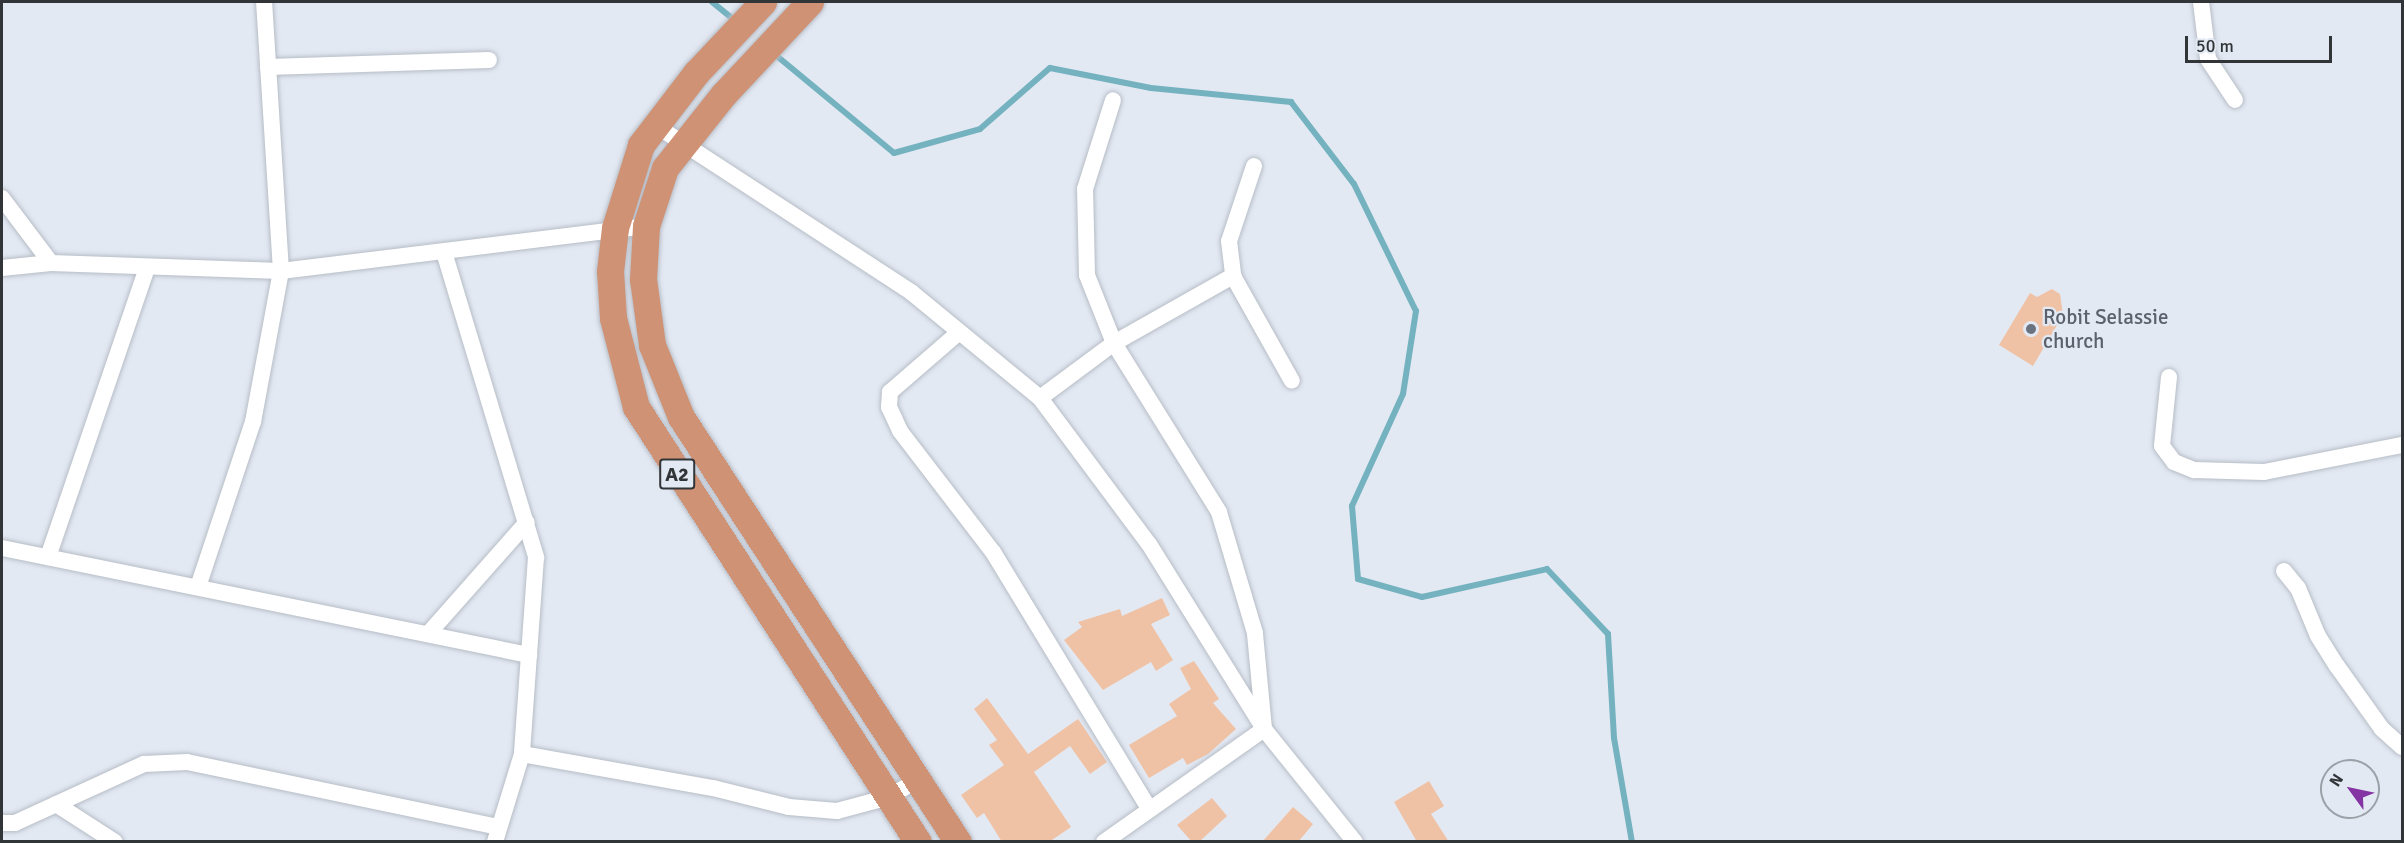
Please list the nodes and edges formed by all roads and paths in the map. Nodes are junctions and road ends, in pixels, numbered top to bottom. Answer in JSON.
{"nodes":[{"id":1,"x":264,"y":2,"type":"edge"},
{"id":2,"x":763,"y":2,"type":"edge"},
{"id":3,"x":810,"y":2,"type":"edge"},
{"id":4,"x":2201,"y":2,"type":"edge"},
{"id":5,"x":489,"y":60,"type":"dead end"},
{"id":6,"x":268,"y":67,"type":"junction"},
{"id":7,"x":1113,"y":100,"type":"dead end"},
{"id":8,"x":2235,"y":100,"type":"dead end"},
{"id":9,"x":655,"y":125,"type":"junction"},
{"id":10,"x":682,"y":144,"type":"junction"},
{"id":11,"x":1254,"y":166,"type":"dead end"},
{"id":12,"x":2,"y":198,"type":"edge"},
{"id":13,"x":646,"y":226,"type":"junction"},
{"id":14,"x":615,"y":228,"type":"junction"},
{"id":15,"x":444,"y":252,"type":"junction"},
{"id":16,"x":51,"y":263,"type":"junction"},
{"id":17,"x":2,"y":268,"type":"edge"},
{"id":18,"x":147,"y":268,"type":"junction"},
{"id":19,"x":281,"y":271,"type":"junction"},
{"id":20,"x":1233,"y":276,"type":"junction"},
{"id":21,"x":957,"y":334,"type":"junction"},
{"id":22,"x":1114,"y":343,"type":"junction"},
{"id":23,"x":2169,"y":377,"type":"dead end"},
{"id":24,"x":1292,"y":381,"type":"dead end"},
{"id":25,"x":1040,"y":398,"type":"junction"},
{"id":26,"x":2403,"y":444,"type":"edge"},
{"id":27,"x":527,"y":522,"type":"junction"},
{"id":28,"x":2,"y":548,"type":"edge"},
{"id":29,"x":48,"y":557,"type":"junction"},
{"id":30,"x":2284,"y":571,"type":"dead end"},
{"id":31,"x":198,"y":588,"type":"junction"},
{"id":32,"x":428,"y":634,"type":"junction"},
{"id":33,"x":529,"y":655,"type":"junction"},
{"id":34,"x":1264,"y":729,"type":"junction"},
{"id":35,"x":2403,"y":747,"type":"edge"},
{"id":36,"x":522,"y":754,"type":"junction"},
{"id":37,"x":917,"y":780,"type":"junction"},
{"id":38,"x":889,"y":797,"type":"junction"},
{"id":39,"x":56,"y":804,"type":"junction"},
{"id":40,"x":1149,"y":809,"type":"junction"},
{"id":41,"x":2,"y":823,"type":"edge"},
{"id":42,"x":496,"y":834,"type":"edge"},
{"id":43,"x":116,"y":842,"type":"edge"},
{"id":44,"x":918,"y":842,"type":"edge"},
{"id":45,"x":958,"y":842,"type":"edge"},
{"id":46,"x":1104,"y":842,"type":"edge"},
{"id":47,"x":1355,"y":842,"type":"edge"}],
"edges":[{"from":1,"to":6,"type":"street"},
{"from":2,"to":9,"type":"highway","number":"A2"},
{"from":3,"to":10,"type":"highway","number":"A2"},
{"from":4,"to":8,"type":"street"},
{"from":5,"to":6,"type":"street"},
{"from":6,"to":19,"type":"street"},
{"from":7,"to":22,"type":"street"},
{"from":9,"to":10,"type":"street"},
{"from":9,"to":14,"type":"highway","number":"A2"},
{"from":10,"to":13,"type":"highway","number":"A2"},
{"from":10,"to":21,"type":"street"},
{"from":11,"to":20,"type":"street"},
{"from":12,"to":16,"type":"street"},
{"from":13,"to":14,"type":"street"},
{"from":13,"to":37,"type":"highway","number":"A2"},
{"from":14,"to":15,"type":"street"},
{"from":14,"to":38,"type":"highway","number":"A2"},
{"from":15,"to":19,"type":"street"},
{"from":15,"to":27,"type":"street"},
{"from":16,"to":17,"type":"street"},
{"from":16,"to":18,"type":"street"},
{"from":18,"to":19,"type":"street"},
{"from":18,"to":29,"type":"street"},
{"from":19,"to":31,"type":"street"},
{"from":20,"to":22,"type":"street"},
{"from":20,"to":24,"type":"street"},
{"from":21,"to":25,"type":"street"},
{"from":21,"to":40,"type":"street"},
{"from":22,"to":25,"type":"street"},
{"from":22,"to":34,"type":"street"},
{"from":23,"to":26,"type":"street"},
{"from":25,"to":34,"type":"street"},
{"from":27,"to":32,"type":"street"},
{"from":27,"to":33,"type":"street"},
{"from":28,"to":29,"type":"street"},
{"from":29,"to":31,"type":"street"},
{"from":30,"to":35,"type":"street"},
{"from":31,"to":32,"type":"street"},
{"from":32,"to":33,"type":"street"},
{"from":33,"to":36,"type":"street"},
{"from":34,"to":40,"type":"street"},
{"from":34,"to":47,"type":"street"},
{"from":36,"to":38,"type":"street"},
{"from":36,"to":42,"type":"street"},
{"from":37,"to":38,"type":"street"},
{"from":37,"to":45,"type":"highway","number":"A2"},
{"from":38,"to":44,"type":"highway","number":"A2"},
{"from":39,"to":41,"type":"street"},
{"from":39,"to":42,"type":"street"},
{"from":39,"to":43,"type":"street"},
{"from":40,"to":46,"type":"street"}]}
